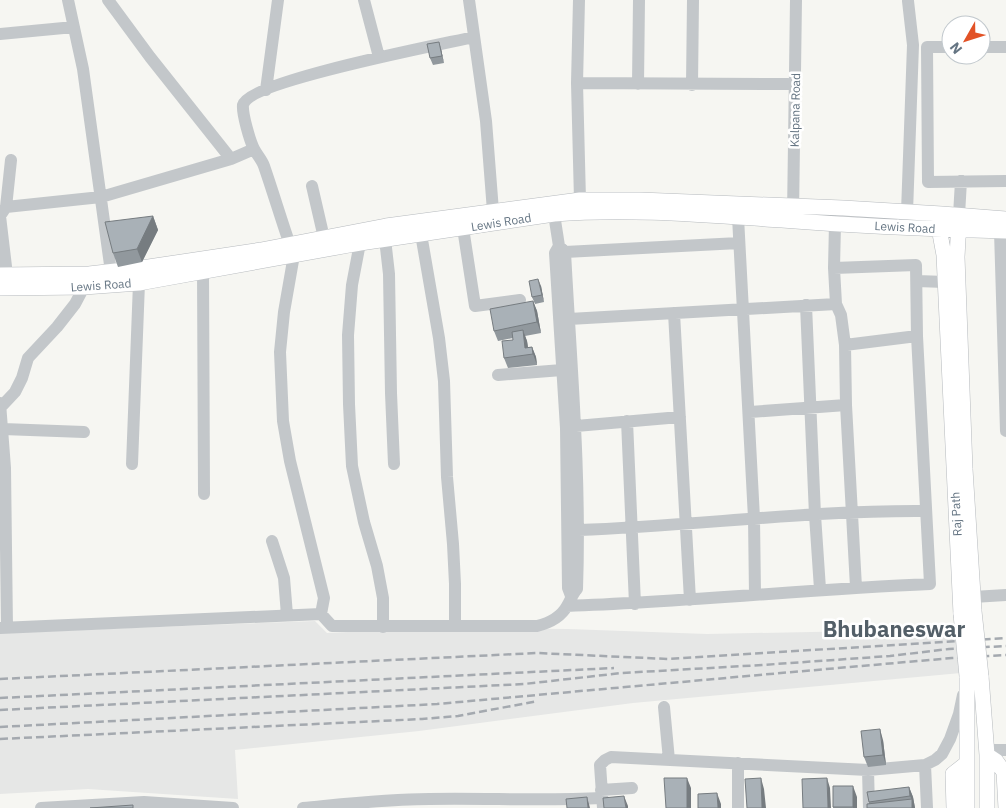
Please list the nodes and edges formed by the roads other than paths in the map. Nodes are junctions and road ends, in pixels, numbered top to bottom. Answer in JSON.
{"nodes":[{"id":1,"x":68,"y":0,"type":"edge"},
{"id":2,"x":108,"y":0,"type":"edge"},
{"id":3,"x":278,"y":0,"type":"edge"},
{"id":4,"x":364,"y":0,"type":"edge"},
{"id":5,"x":469,"y":0,"type":"edge"},
{"id":6,"x":579,"y":0,"type":"edge"},
{"id":7,"x":639,"y":0,"type":"edge"},
{"id":8,"x":693,"y":0,"type":"edge"},
{"id":9,"x":787,"y":0,"type":"edge"},
{"id":10,"x":796,"y":0,"type":"edge"},
{"id":11,"x":911,"y":0,"type":"edge"},
{"id":12,"x":74,"y":27,"type":"junction"},
{"id":13,"x":0,"y":34,"type":"edge"},
{"id":14,"x":474,"y":37,"type":"junction"},
{"id":15,"x":941,"y":47,"type":"edge"},
{"id":16,"x":991,"y":47,"type":"edge"},
{"id":17,"x":1006,"y":47,"type":"edge"},
{"id":18,"x":379,"y":57,"type":"junction"},
{"id":19,"x":577,"y":83,"type":"junction"},
{"id":20,"x":638,"y":84,"type":"junction"},
{"id":21,"x":788,"y":84,"type":"junction"},
{"id":22,"x":692,"y":85,"type":"junction"},
{"id":23,"x":266,"y":90,"type":"junction"},
{"id":24,"x":254,"y":148,"type":"junction"},
{"id":25,"x":231,"y":159,"type":"junction"},
{"id":26,"x":11,"y":160,"type":"dead end"},
{"id":27,"x":961,"y":180,"type":"junction"},
{"id":28,"x":1006,"y":181,"type":"edge"},
{"id":29,"x":312,"y":186,"type":"dead end"},
{"id":30,"x":101,"y":197,"type":"junction"},
{"id":31,"x":580,"y":200,"type":"junction"},
{"id":32,"x":6,"y":207,"type":"junction"},
{"id":33,"x":492,"y":211,"type":"junction"},
{"id":34,"x":789,"y":213,"type":"junction"},
{"id":35,"x":554,"y":214,"type":"junction"},
{"id":36,"x":738,"y":217,"type":"junction"},
{"id":37,"x":906,"y":219,"type":"junction"},
{"id":38,"x":941,"y":221,"type":"junction"},
{"id":39,"x":958,"y":222,"type":"junction"},
{"id":40,"x":835,"y":224,"type":"junction"},
{"id":41,"x":1004,"y":227,"type":"edge"},
{"id":42,"x":463,"y":228,"type":"junction"},
{"id":43,"x":981,"y":229,"type":"junction"},
{"id":44,"x":421,"y":234,"type":"junction"},
{"id":45,"x":324,"y":238,"type":"junction"},
{"id":46,"x":385,"y":239,"type":"junction"},
{"id":47,"x":360,"y":242,"type":"junction"},
{"id":48,"x":739,"y":243,"type":"junction"},
{"id":49,"x":562,"y":249,"type":"junction"},
{"id":50,"x":292,"y":250,"type":"junction"},
{"id":51,"x":262,"y":255,"type":"junction"},
{"id":52,"x":951,"y":256,"type":"junction"},
{"id":53,"x":834,"y":268,"type":"junction"},
{"id":54,"x":203,"y":270,"type":"junction"},
{"id":55,"x":111,"y":272,"type":"junction"},
{"id":56,"x":2,"y":279,"type":"edge"},
{"id":57,"x":916,"y":281,"type":"junction"},
{"id":58,"x":945,"y":282,"type":"junction"},
{"id":59,"x":139,"y":283,"type":"junction"},
{"id":60,"x":84,"y":287,"type":"junction"},
{"id":61,"x":520,"y":300,"type":"dead end"},
{"id":62,"x":836,"y":304,"type":"junction"},
{"id":63,"x":806,"y":305,"type":"junction"},
{"id":64,"x":742,"y":310,"type":"junction"},
{"id":65,"x":674,"y":313,"type":"junction"},
{"id":66,"x":568,"y":319,"type":"junction"},
{"id":67,"x":917,"y":336,"type":"junction"},
{"id":68,"x":845,"y":345,"type":"junction"},
{"id":69,"x":562,"y":370,"type":"junction"},
{"id":70,"x":498,"y":375,"type":"dead end"},
{"id":71,"x":0,"y":402,"type":"edge"},
{"id":72,"x":846,"y":405,"type":"junction"},
{"id":73,"x":809,"y":406,"type":"junction"},
{"id":74,"x":0,"y":408,"type":"edge"},
{"id":75,"x":750,"y":412,"type":"junction"},
{"id":76,"x":680,"y":417,"type":"junction"},
{"id":77,"x":627,"y":422,"type":"junction"},
{"id":78,"x":576,"y":426,"type":"junction"},
{"id":79,"x":3,"y":429,"type":"junction"},
{"id":80,"x":1006,"y":431,"type":"edge"},
{"id":81,"x":84,"y":432,"type":"dead end"},
{"id":82,"x":132,"y":464,"type":"dead end"},
{"id":83,"x":394,"y":464,"type":"dead end"},
{"id":84,"x":2,"y":468,"type":"edge"},
{"id":85,"x":204,"y":494,"type":"dead end"},
{"id":86,"x":925,"y":511,"type":"junction"},
{"id":87,"x":851,"y":513,"type":"junction"},
{"id":88,"x":814,"y":515,"type":"junction"},
{"id":89,"x":754,"y":518,"type":"junction"},
{"id":90,"x":685,"y":524,"type":"junction"},
{"id":91,"x":630,"y":528,"type":"junction"},
{"id":92,"x":579,"y":530,"type":"junction"},
{"id":93,"x":272,"y":541,"type":"dead end"},
{"id":94,"x":2,"y":578,"type":"edge"},
{"id":95,"x":856,"y":587,"type":"junction"},
{"id":96,"x":820,"y":589,"type":"junction"},
{"id":97,"x":755,"y":595,"type":"junction"},
{"id":98,"x":1006,"y":595,"type":"edge"},
{"id":99,"x":690,"y":600,"type":"junction"},
{"id":100,"x":569,"y":601,"type":"junction"},
{"id":101,"x":635,"y":604,"type":"junction"},
{"id":102,"x":969,"y":608,"type":"junction"},
{"id":103,"x":321,"y":614,"type":"junction"},
{"id":104,"x":287,"y":615,"type":"junction"},
{"id":105,"x":455,"y":626,"type":"junction"},
{"id":106,"x":384,"y":627,"type":"junction"},
{"id":107,"x":3,"y":628,"type":"edge"},
{"id":108,"x":974,"y":676,"type":"junction"},
{"id":109,"x":664,"y":707,"type":"dead end"},
{"id":110,"x":1006,"y":750,"type":"edge"},
{"id":111,"x":987,"y":752,"type":"junction"},
{"id":112,"x":669,"y":760,"type":"junction"},
{"id":113,"x":738,"y":763,"type":"junction"},
{"id":114,"x":967,"y":763,"type":"junction"},
{"id":115,"x":925,"y":765,"type":"junction"},
{"id":116,"x":868,"y":770,"type":"junction"},
{"id":117,"x":632,"y":788,"type":"dead end"},
{"id":118,"x":602,"y":799,"type":"edge"},
{"id":119,"x":429,"y":803,"type":"edge"},
{"id":120,"x":559,"y":804,"type":"edge"},
{"id":121,"x":356,"y":805,"type":"edge"},
{"id":122,"x":159,"y":806,"type":"edge"},
{"id":123,"x":41,"y":808,"type":"edge"},
{"id":124,"x":234,"y":808,"type":"edge"},
{"id":125,"x":303,"y":808,"type":"edge"},
{"id":126,"x":738,"y":808,"type":"edge"},
{"id":127,"x":869,"y":808,"type":"edge"},
{"id":128,"x":927,"y":808,"type":"edge"},
{"id":129,"x":954,"y":808,"type":"edge"},
{"id":130,"x":967,"y":808,"type":"edge"},
{"id":131,"x":987,"y":808,"type":"edge"},
{"id":132,"x":1006,"y":808,"type":"edge"}],
"edges":[{"from":1,"to":12,"type":"street"},
{"from":2,"to":25,"type":"street"},
{"from":3,"to":23,"type":"street"},
{"from":4,"to":18,"type":"street"},
{"from":5,"to":14,"type":"street"},
{"from":6,"to":19,"type":"street"},
{"from":7,"to":20,"type":"street"},
{"from":8,"to":22,"type":"street"},
{"from":9,"to":21,"type":"street","name":"Kalpana Road"},
{"from":10,"to":34,"type":"street","name":"Kalpana Road"},
{"from":11,"to":37,"type":"street"},
{"from":12,"to":13,"type":"street"},
{"from":12,"to":30,"type":"street"},
{"from":14,"to":18,"type":"street"},
{"from":14,"to":33,"type":"street"},
{"from":15,"to":27,"type":"street"},
{"from":16,"to":17,"type":"street"},
{"from":18,"to":23,"type":"street"},
{"from":19,"to":20,"type":"street"},
{"from":19,"to":31,"type":"street"},
{"from":20,"to":22,"type":"street"},
{"from":21,"to":22,"type":"street"},
{"from":21,"to":34,"type":"street","name":"Kalpana Road"},
{"from":23,"to":24,"type":"street"},
{"from":24,"to":25,"type":"street"},
{"from":24,"to":50,"type":"street"},
{"from":25,"to":30,"type":"street"},
{"from":26,"to":32,"type":"street"},
{"from":27,"to":28,"type":"street"},
{"from":27,"to":39,"type":"street"},
{"from":29,"to":45,"type":"street"},
{"from":30,"to":32,"type":"street"},
{"from":30,"to":55,"type":"street"},
{"from":31,"to":33,"type":"main road","name":"Lewis Road"},
{"from":31,"to":34,"type":"main road","name":"Lewis Road"},
{"from":32,"to":56,"type":"street"},
{"from":33,"to":45,"type":"main road","name":"Lewis Road"},
{"from":34,"to":36,"type":"main road","name":"Lewis Road"},
{"from":34,"to":37,"type":"main road","name":"Lewis Road"},
{"from":34,"to":40,"type":"main road","name":"Lewis Road"},
{"from":35,"to":36,"type":"main road","name":"Lewis Road"},
{"from":35,"to":42,"type":"main road","name":"Lewis Road"},
{"from":35,"to":49,"type":"street"},
{"from":36,"to":48,"type":"street"},
{"from":37,"to":38,"type":"main road","name":"Lewis Road"},
{"from":37,"to":40,"type":"main road","name":"Lewis Road"},
{"from":37,"to":52,"type":"main road"},
{"from":38,"to":39,"type":"main road","name":"Lewis Road"},
{"from":38,"to":52,"type":"main road","name":"Raj Path"},
{"from":39,"to":41,"type":"main road","name":"Lewis Road"},
{"from":39,"to":43,"type":"main road","name":"Lewis Road"},
{"from":39,"to":52,"type":"main road","name":"Raj Path"},
{"from":40,"to":53,"type":"street"},
{"from":41,"to":43,"type":"main road","name":"Lewis Road"},
{"from":41,"to":80,"type":"street"},
{"from":42,"to":44,"type":"main road","name":"Lewis Road"},
{"from":42,"to":61,"type":"street"},
{"from":43,"to":52,"type":"main road"},
{"from":44,"to":46,"type":"main road","name":"Lewis Road"},
{"from":44,"to":105,"type":"street"},
{"from":45,"to":50,"type":"main road","name":"Lewis Road"},
{"from":46,"to":47,"type":"main road","name":"Lewis Road"},
{"from":46,"to":83,"type":"street"},
{"from":47,"to":50,"type":"main road","name":"Lewis Road"},
{"from":47,"to":106,"type":"street"},
{"from":48,"to":49,"type":"street"},
{"from":48,"to":64,"type":"street"},
{"from":49,"to":66,"type":"street"},
{"from":49,"to":69,"type":"street"},
{"from":50,"to":51,"type":"main road","name":"Lewis Road"},
{"from":50,"to":103,"type":"street"},
{"from":51,"to":54,"type":"main road","name":"Lewis Road"},
{"from":51,"to":55,"type":"main road","name":"Lewis Road"},
{"from":52,"to":58,"type":"main road","name":"Raj Path"},
{"from":52,"to":102,"type":"main road","name":"Raj Path"},
{"from":53,"to":57,"type":"street"},
{"from":53,"to":62,"type":"street"},
{"from":54,"to":59,"type":"main road","name":"Lewis Road"},
{"from":54,"to":85,"type":"street"},
{"from":55,"to":56,"type":"main road","name":"Lewis Road"},
{"from":56,"to":60,"type":"main road","name":"Lewis Road"},
{"from":57,"to":58,"type":"street"},
{"from":57,"to":67,"type":"street"},
{"from":58,"to":102,"type":"main road","name":"Raj Path"},
{"from":59,"to":60,"type":"main road","name":"Lewis Road"},
{"from":59,"to":82,"type":"street"},
{"from":60,"to":74,"type":"street"},
{"from":62,"to":63,"type":"street"},
{"from":62,"to":68,"type":"street"},
{"from":63,"to":64,"type":"street"},
{"from":63,"to":73,"type":"street"},
{"from":64,"to":65,"type":"street"},
{"from":64,"to":75,"type":"street"},
{"from":65,"to":66,"type":"street"},
{"from":65,"to":76,"type":"street"},
{"from":66,"to":78,"type":"street"},
{"from":67,"to":68,"type":"street"},
{"from":67,"to":86,"type":"street"},
{"from":68,"to":72,"type":"street"},
{"from":69,"to":70,"type":"street"},
{"from":69,"to":100,"type":"street"},
{"from":71,"to":74,"type":"street"},
{"from":72,"to":73,"type":"street"},
{"from":72,"to":87,"type":"street"},
{"from":73,"to":75,"type":"street"},
{"from":73,"to":88,"type":"street"},
{"from":74,"to":79,"type":"street"},
{"from":75,"to":89,"type":"street"},
{"from":76,"to":77,"type":"street"},
{"from":76,"to":90,"type":"street"},
{"from":77,"to":78,"type":"street"},
{"from":77,"to":91,"type":"street"},
{"from":78,"to":92,"type":"street"},
{"from":79,"to":81,"type":"street"},
{"from":79,"to":84,"type":"street"},
{"from":84,"to":94,"type":"street"},
{"from":86,"to":87,"type":"street"},
{"from":86,"to":95,"type":"street"},
{"from":87,"to":88,"type":"street"},
{"from":87,"to":95,"type":"street"},
{"from":88,"to":89,"type":"street"},
{"from":88,"to":96,"type":"street"},
{"from":89,"to":90,"type":"street"},
{"from":89,"to":97,"type":"street"},
{"from":90,"to":91,"type":"street"},
{"from":90,"to":99,"type":"street"},
{"from":91,"to":92,"type":"street"},
{"from":91,"to":101,"type":"street"},
{"from":92,"to":100,"type":"street"},
{"from":93,"to":104,"type":"street"},
{"from":94,"to":107,"type":"street"},
{"from":95,"to":96,"type":"street"},
{"from":96,"to":97,"type":"street"},
{"from":97,"to":99,"type":"street"},
{"from":98,"to":102,"type":"street"},
{"from":99,"to":101,"type":"street"},
{"from":100,"to":101,"type":"street"},
{"from":100,"to":105,"type":"street"},
{"from":102,"to":108,"type":"main road","name":"Raj Path","bridge":true},
{"from":103,"to":104,"type":"street"},
{"from":103,"to":106,"type":"street"},
{"from":104,"to":107,"type":"street"},
{"from":105,"to":106,"type":"street"},
{"from":108,"to":111,"type":"main road","name":"Raj Path"},
{"from":108,"to":114,"type":"main road","name":"Raj Path"},
{"from":108,"to":115,"type":"street"},
{"from":109,"to":112,"type":"street"},
{"from":110,"to":111,"type":"street"},
{"from":111,"to":131,"type":"main road","name":"Raj Path"},
{"from":111,"to":132,"type":"main road"},
{"from":112,"to":113,"type":"street"},
{"from":112,"to":118,"type":"street"},
{"from":113,"to":116,"type":"street"},
{"from":113,"to":126,"type":"street"},
{"from":114,"to":129,"type":"main road"},
{"from":114,"to":130,"type":"main road","name":"Raj Path"},
{"from":115,"to":116,"type":"street"},
{"from":115,"to":128,"type":"street"},
{"from":116,"to":127,"type":"street"},
{"from":117,"to":118,"type":"street"},
{"from":118,"to":120,"type":"street"},
{"from":119,"to":120,"type":"street"},
{"from":119,"to":121,"type":"street"},
{"from":121,"to":125,"type":"street"},
{"from":122,"to":123,"type":"street"},
{"from":122,"to":124,"type":"street"}]}
